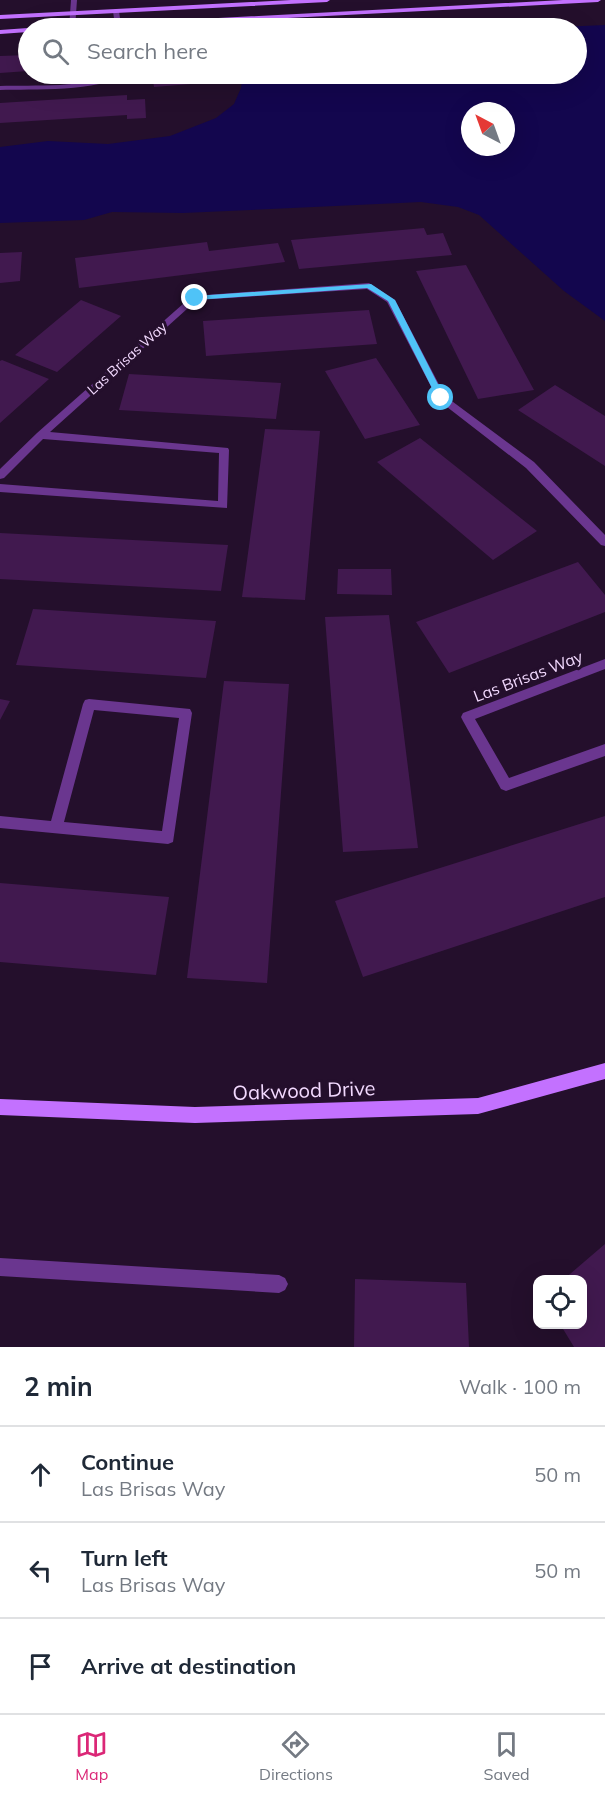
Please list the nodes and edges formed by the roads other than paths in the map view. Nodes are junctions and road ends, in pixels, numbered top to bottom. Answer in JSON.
{"nodes":[{"id":1,"x":74,"y":0,"type":"edge"},
{"id":2,"x":327,"y":0,"type":"edge"},
{"id":3,"x":598,"y":0,"type":"edge"},
{"id":4,"x":117,"y":11,"type":"junction"},
{"id":5,"x":73,"y":14,"type":"junction"},
{"id":6,"x":0,"y":17,"type":"edge"},
{"id":7,"x":73,"y":18,"type":"edge"},
{"id":8,"x":117,"y":18,"type":"edge"},
{"id":9,"x":278,"y":18,"type":"edge"},
{"id":10,"x":18,"y":31,"type":"edge"},
{"id":11,"x":0,"y":32,"type":"edge"},
{"id":12,"x":65,"y":84,"type":"edge"},
{"id":13,"x":0,"y":88,"type":"edge"},
{"id":14,"x":41,"y":435,"type":"junction"},
{"id":15,"x":0,"y":475,"type":"edge"},
{"id":16,"x":0,"y":488,"type":"edge"},
{"id":17,"x":605,"y":542,"type":"edge"},
{"id":18,"x":605,"y":664,"type":"edge"},
{"id":19,"x":605,"y":750,"type":"edge"},
{"id":20,"x":0,"y":822,"type":"edge"},
{"id":21,"x":56,"y":827,"type":"junction"},
{"id":22,"x":605,"y":1071,"type":"edge"},
{"id":23,"x":0,"y":1107,"type":"edge"},
{"id":24,"x":0,"y":1267,"type":"edge"},
{"id":25,"x":279,"y":1284,"type":"dead end"}],
"edges":[{"from":1,"to":5,"type":"street"},
{"from":2,"to":4,"type":"main road"},
{"from":3,"to":9,"type":"main road"},
{"from":4,"to":5,"type":"main road"},
{"from":4,"to":8,"type":"street"},
{"from":5,"to":6,"type":"main road"},
{"from":5,"to":7,"type":"street"},
{"from":10,"to":11,"type":"main road"},
{"from":12,"to":13,"type":"street"},
{"from":14,"to":15,"type":"street","name":"Las Brisas Way"},
{"from":14,"to":16,"type":"street"},
{"from":14,"to":17,"type":"street","name":"Las Brisas Way"},
{"from":18,"to":19,"type":"street","name":"Las Brisas Way"},
{"from":20,"to":21,"type":"street"},
{"from":21,"to":21,"type":"street"},
{"from":22,"to":23,"type":"main road","name":"Oakwood Drive"},
{"from":24,"to":25,"type":"street"}]}
